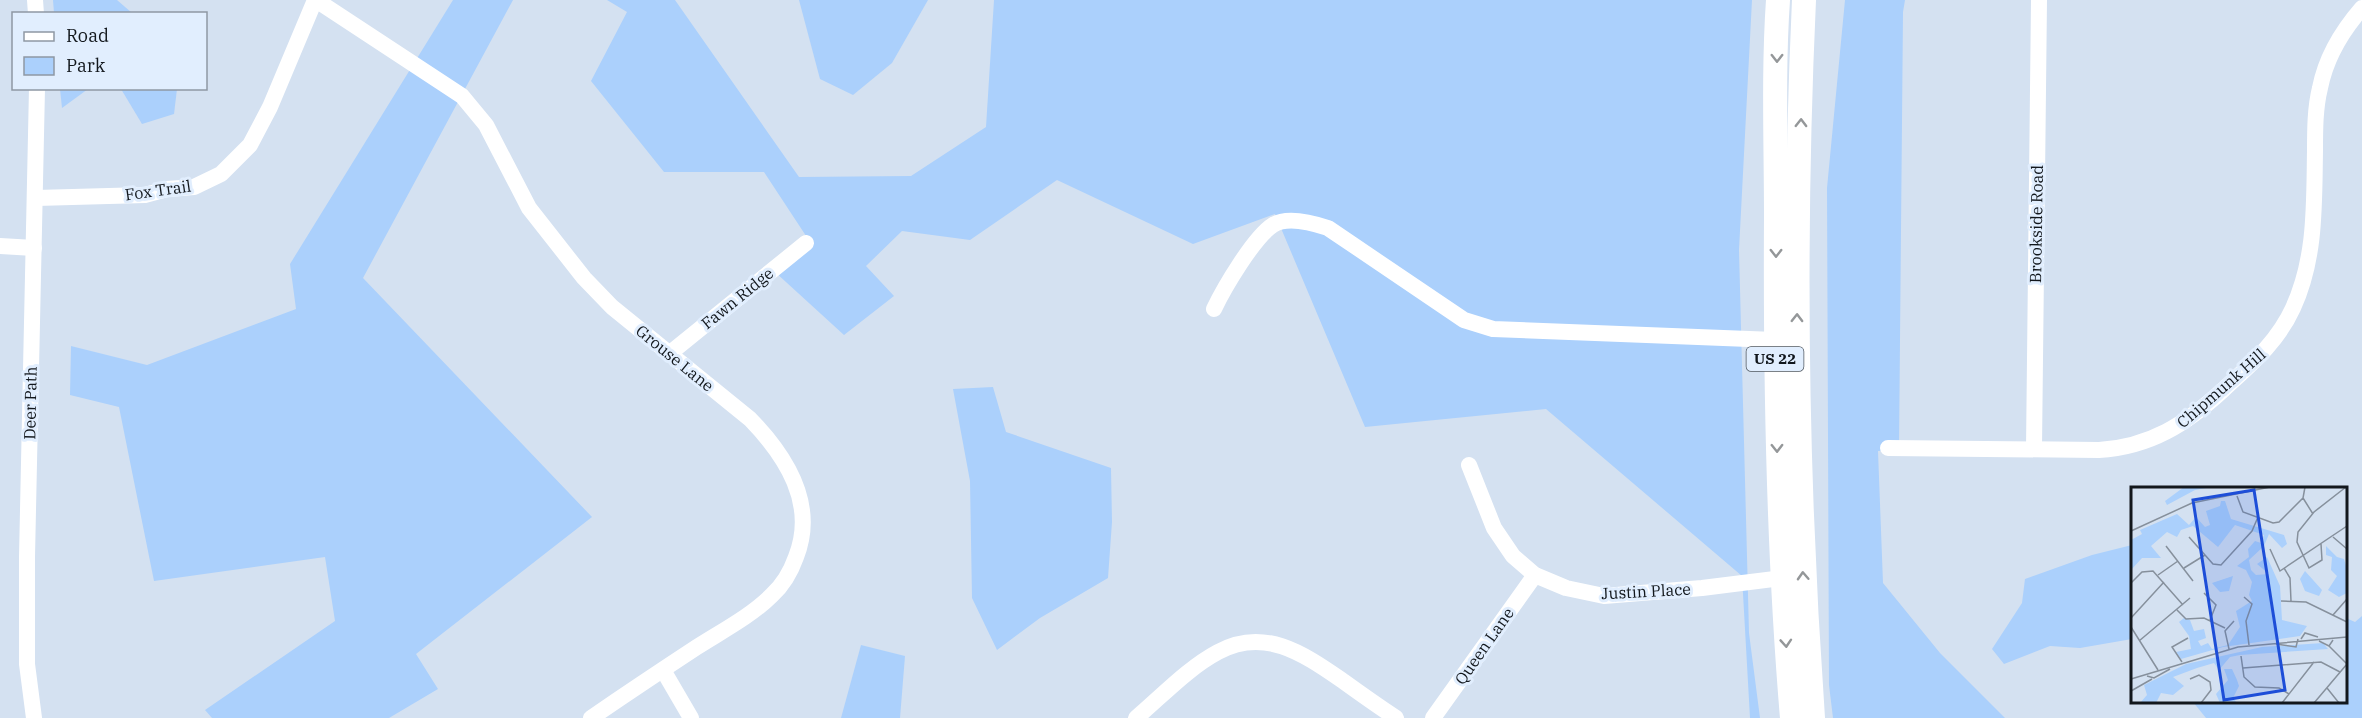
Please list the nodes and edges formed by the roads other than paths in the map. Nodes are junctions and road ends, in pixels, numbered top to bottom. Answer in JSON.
{"nodes":[{"id":1,"x":316,"y":0,"type":"edge"},
{"id":2,"x":1778,"y":0,"type":"edge"},
{"id":3,"x":1804,"y":0,"type":"edge"},
{"id":4,"x":1814,"y":0,"type":"edge"},
{"id":5,"x":2039,"y":0,"type":"edge"},
{"id":6,"x":2362,"y":8,"type":"edge"},
{"id":7,"x":1802,"y":43,"type":"junction"},
{"id":8,"x":37,"y":90,"type":"edge"},
{"id":9,"x":36,"y":198,"type":"junction"},
{"id":10,"x":806,"y":243,"type":"dead end"},
{"id":11,"x":0,"y":246,"type":"edge"},
{"id":12,"x":34,"y":248,"type":"junction"},
{"id":13,"x":1214,"y":309,"type":"dead end"},
{"id":14,"x":1775,"y":340,"type":"junction"},
{"id":15,"x":669,"y":354,"type":"junction"},
{"id":16,"x":1888,"y":448,"type":"dead end"},
{"id":17,"x":2034,"y":449,"type":"junction"},
{"id":18,"x":1469,"y":465,"type":"dead end"},
{"id":19,"x":1535,"y":575,"type":"junction"},
{"id":20,"x":1782,"y":578,"type":"junction"},
{"id":21,"x":663,"y":670,"type":"junction"},
{"id":22,"x":33,"y":718,"type":"edge"},
{"id":23,"x":591,"y":718,"type":"edge"},
{"id":24,"x":692,"y":718,"type":"edge"},
{"id":25,"x":1136,"y":718,"type":"edge"},
{"id":26,"x":1396,"y":718,"type":"edge"},
{"id":27,"x":1433,"y":718,"type":"edge"},
{"id":28,"x":1792,"y":718,"type":"edge"},
{"id":29,"x":1813,"y":718,"type":"edge"}],
"edges":[{"from":1,"to":9,"type":"street","name":"Fox Trail"},
{"from":1,"to":15,"type":"street","name":"Grouse Lane"},
{"from":2,"to":14,"type":"highway","number":"US 22","one_way":true},
{"from":3,"to":7,"type":"highway","number":"US 22"},
{"from":4,"to":7,"type":"highway"},
{"from":5,"to":17,"type":"street","name":"Brookside Road"},
{"from":6,"to":17,"type":"street","name":"Chipmunk Hill"},
{"from":29,"to":7,"type":"highway","number":"US 22","one_way":true},
{"from":8,"to":9,"type":"street","name":"Deer Path"},
{"from":9,"to":12,"type":"street","name":"Deer Path"},
{"from":10,"to":15,"type":"street","name":"Fawn Ridge"},
{"from":11,"to":12,"type":"street"},
{"from":12,"to":22,"type":"street","name":"Deer Path"},
{"from":13,"to":14,"type":"street"},
{"from":14,"to":20,"type":"highway","number":"US 22","one_way":true},
{"from":15,"to":21,"type":"street","name":"Grouse Lane"},
{"from":16,"to":17,"type":"street","name":"Chipmunk Hill"},
{"from":18,"to":19,"type":"street","name":"Justin Place"},
{"from":19,"to":20,"type":"street","name":"Justin Place"},
{"from":19,"to":27,"type":"street","name":"Queen Lane"},
{"from":20,"to":28,"type":"highway","number":"US 22","one_way":true},
{"from":21,"to":23,"type":"street","name":"Grouse Lane"},
{"from":21,"to":24,"type":"street"},
{"from":25,"to":26,"type":"street"}]}
